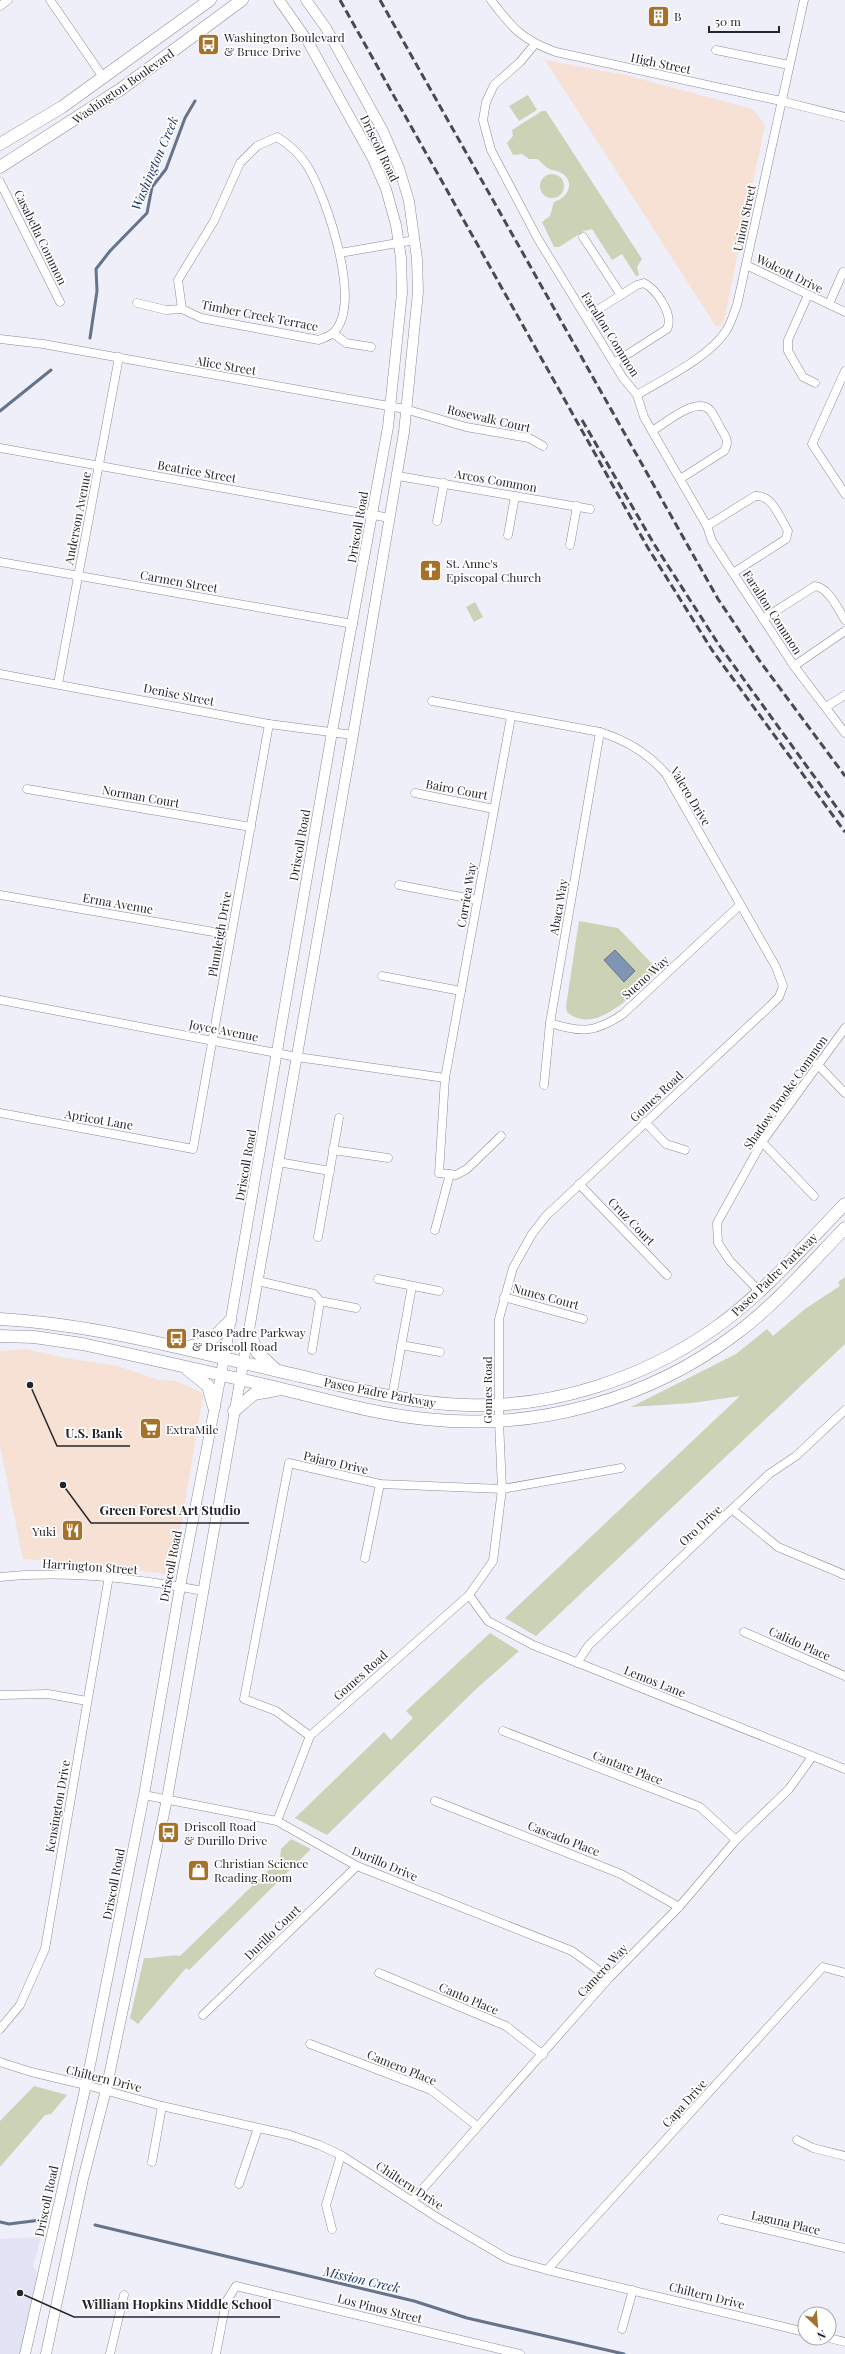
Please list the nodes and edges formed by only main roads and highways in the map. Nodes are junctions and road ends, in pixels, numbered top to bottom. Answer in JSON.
{"nodes":[{"id":1,"x":210,"y":0,"type":"edge"},
{"id":2,"x":242,"y":0,"type":"edge"},
{"id":3,"x":0,"y":144,"type":"edge"},
{"id":4,"x":0,"y":167,"type":"edge"},
{"id":5,"x":845,"y":1204,"type":"edge"},
{"id":6,"x":845,"y":1228,"type":"edge"},
{"id":7,"x":760,"y":1291,"type":"junction"},
{"id":8,"x":0,"y":1319,"type":"edge"},
{"id":9,"x":230,"y":1321,"type":"road end"},
{"id":10,"x":249,"y":1331,"type":"road end"},
{"id":11,"x":0,"y":1336,"type":"edge"},
{"id":12,"x":179,"y":1349,"type":"junction"},
{"id":13,"x":706,"y":1354,"type":"junction"},
{"id":14,"x":182,"y":1366,"type":"junction"},
{"id":15,"x":277,"y":1371,"type":"junction"},
{"id":16,"x":283,"y":1389,"type":"junction"},
{"id":17,"x":214,"y":1407,"type":"road end"},
{"id":18,"x":234,"y":1411,"type":"road end"}],
"edges":[{"from":1,"to":3,"type":"main road","name":"Washington Boulevard"},
{"from":2,"to":4,"type":"main road","name":"Washington Boulevard"},
{"from":5,"to":7,"type":"main road","name":"Paseo Padre Parkway"},
{"from":6,"to":13,"type":"main road","name":"Paseo Padre Parkway"},
{"from":7,"to":13,"type":"main road"},
{"from":7,"to":15,"type":"main road","name":"Paseo Padre Parkway"},
{"from":8,"to":12,"type":"main road","name":"Paseo Padre Parkway"},
{"from":9,"to":12,"type":"main road"},
{"from":10,"to":15,"type":"main road"},
{"from":11,"to":14,"type":"main road","name":"Paseo Padre Parkway"},
{"from":12,"to":15,"type":"main road","name":"Paseo Padre Parkway"},
{"from":13,"to":16,"type":"main road","name":"Paseo Padre Parkway"},
{"from":14,"to":16,"type":"main road","name":"Paseo Padre Parkway"},
{"from":14,"to":17,"type":"main road"},
{"from":16,"to":18,"type":"main road"}]}
